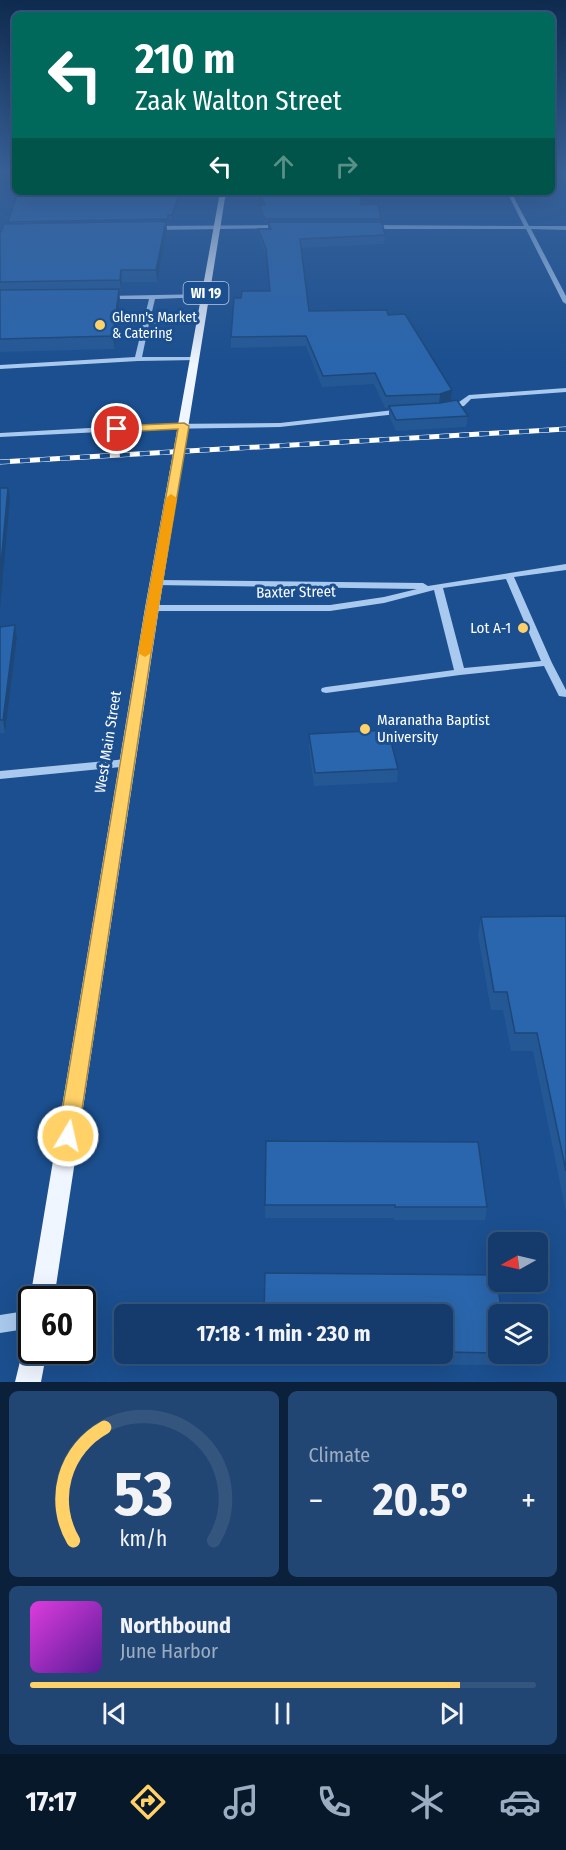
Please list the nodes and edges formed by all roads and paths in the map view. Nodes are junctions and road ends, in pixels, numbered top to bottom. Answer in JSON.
{"nodes":[{"id":1,"x":216,"y":235,"type":"edge"},
{"id":2,"x":531,"y":235,"type":"edge"},
{"id":3,"x":206,"y":295,"type":"junction"},
{"id":4,"x":98,"y":297,"type":"edge"},
{"id":5,"x":152,"y":297,"type":"junction"},
{"id":6,"x":566,"y":302,"type":"edge"},
{"id":7,"x":202,"y":320,"type":"junction"},
{"id":8,"x":146,"y":322,"type":"junction"},
{"id":9,"x":138,"y":359,"type":"junction"},
{"id":10,"x":195,"y":359,"type":"junction"},
{"id":11,"x":0,"y":367,"type":"edge"},
{"id":12,"x":566,"y":390,"type":"edge"},
{"id":13,"x":439,"y":409,"type":"edge"},
{"id":14,"x":408,"y":411,"type":"edge"},
{"id":15,"x":184,"y":426,"type":"junction"},
{"id":16,"x":0,"y":435,"type":"edge"},
{"id":17,"x":566,"y":567,"type":"edge"},
{"id":18,"x":509,"y":576,"type":"junction"},
{"id":19,"x":157,"y":583,"type":"junction"},
{"id":20,"x":438,"y":586,"type":"junction"},
{"id":21,"x":152,"y":608,"type":"junction"},
{"id":22,"x":547,"y":663,"type":"junction"},
{"id":23,"x":460,"y":672,"type":"junction"},
{"id":24,"x":326,"y":690,"type":"dead end"},
{"id":25,"x":566,"y":694,"type":"edge"},
{"id":26,"x":127,"y":763,"type":"junction"},
{"id":27,"x":0,"y":775,"type":"edge"},
{"id":28,"x":44,"y":1286,"type":"edge"},
{"id":29,"x":18,"y":1321,"type":"edge"},
{"id":30,"x":0,"y":1324,"type":"edge"},
{"id":31,"x":31,"y":1364,"type":"edge"},
{"id":32,"x":28,"y":1382,"type":"edge"}],
"edges":[{"from":1,"to":3,"type":"main road","name":"West Main Street","number":"WI 19"},
{"from":2,"to":6,"type":"street"},
{"from":3,"to":5,"type":"street"},
{"from":3,"to":7,"type":"main road","name":"West Main Street","number":"WI 19"},
{"from":4,"to":5,"type":"street"},
{"from":5,"to":8,"type":"street"},
{"from":7,"to":8,"type":"street"},
{"from":7,"to":10,"type":"main road","name":"West Main Street","number":"WI 19"},
{"from":8,"to":9,"type":"street"},
{"from":9,"to":10,"type":"street"},
{"from":9,"to":11,"type":"street"},
{"from":10,"to":15,"type":"main road","name":"West Main Street","number":"WI 19"},
{"from":12,"to":13,"type":"street"},
{"from":14,"to":15,"type":"street"},
{"from":15,"to":16,"type":"street"},
{"from":15,"to":19,"type":"main road","name":"West Main Street","number":"WI 19"},
{"from":17,"to":18,"type":"street","name":"Baxter Street"},
{"from":18,"to":20,"type":"street","name":"Baxter Street"},
{"from":18,"to":22,"type":"street"},
{"from":19,"to":20,"type":"street","name":"Baxter Street"},
{"from":19,"to":21,"type":"main road","name":"West Main Street","number":"WI 19"},
{"from":20,"to":21,"type":"street","name":"Baxter Street"},
{"from":20,"to":23,"type":"street"},
{"from":21,"to":26,"type":"main road","name":"West Main Street","number":"WI 19"},
{"from":22,"to":23,"type":"street"},
{"from":22,"to":25,"type":"street"},
{"from":23,"to":24,"type":"street"},
{"from":26,"to":27,"type":"street"},
{"from":26,"to":28,"type":"main road","name":"West Main Street","number":"WI 19"},
{"from":29,"to":30,"type":"street"},
{"from":31,"to":32,"type":"main road"}]}
